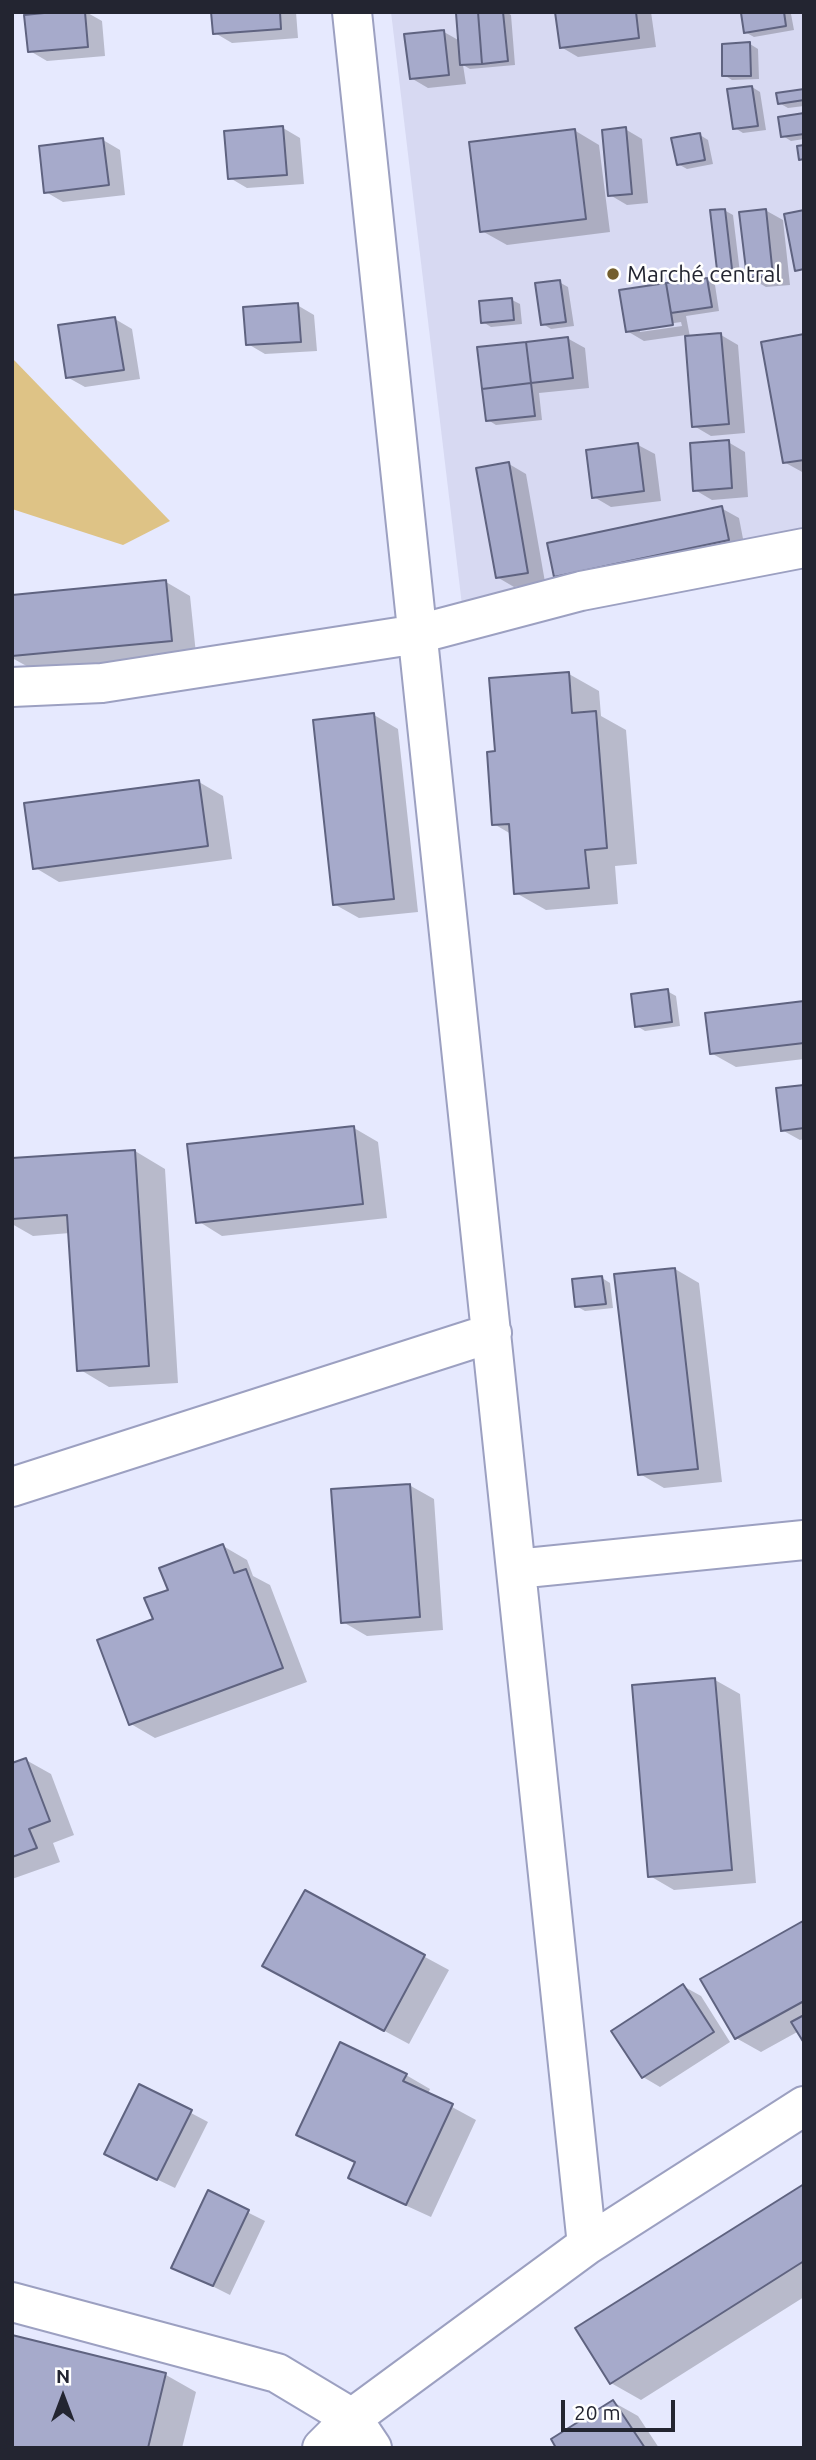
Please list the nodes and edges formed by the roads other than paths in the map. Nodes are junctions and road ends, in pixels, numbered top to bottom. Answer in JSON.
{"nodes":[{"id":1,"x":352,"y":12,"type":"edge"},
{"id":2,"x":804,"y":548,"type":"edge"},
{"id":3,"x":418,"y":634,"type":"junction"},
{"id":4,"x":12,"y":687,"type":"edge"},
{"id":5,"x":492,"y":1333,"type":"junction"},
{"id":6,"x":12,"y":1487,"type":"edge"},
{"id":7,"x":804,"y":1540,"type":"edge"},
{"id":8,"x":516,"y":1569,"type":"junction"},
{"id":9,"x":804,"y":2106,"type":"edge"},
{"id":10,"x":587,"y":2245,"type":"junction"},
{"id":11,"x":12,"y":2302,"type":"edge"},
{"id":12,"x":362,"y":2433,"type":"edge"},
{"id":13,"x":322,"y":2448,"type":"edge"}],
"edges":[{"from":1,"to":3,"type":"street"},
{"from":2,"to":3,"type":"street"},
{"from":3,"to":4,"type":"street"},
{"from":3,"to":5,"type":"street"},
{"from":5,"to":6,"type":"street"},
{"from":5,"to":8,"type":"street"},
{"from":7,"to":8,"type":"street"},
{"from":8,"to":10,"type":"street"},
{"from":9,"to":10,"type":"street"},
{"from":10,"to":12,"type":"street"},
{"from":11,"to":12,"type":"street"},
{"from":12,"to":13,"type":"street"}]}
